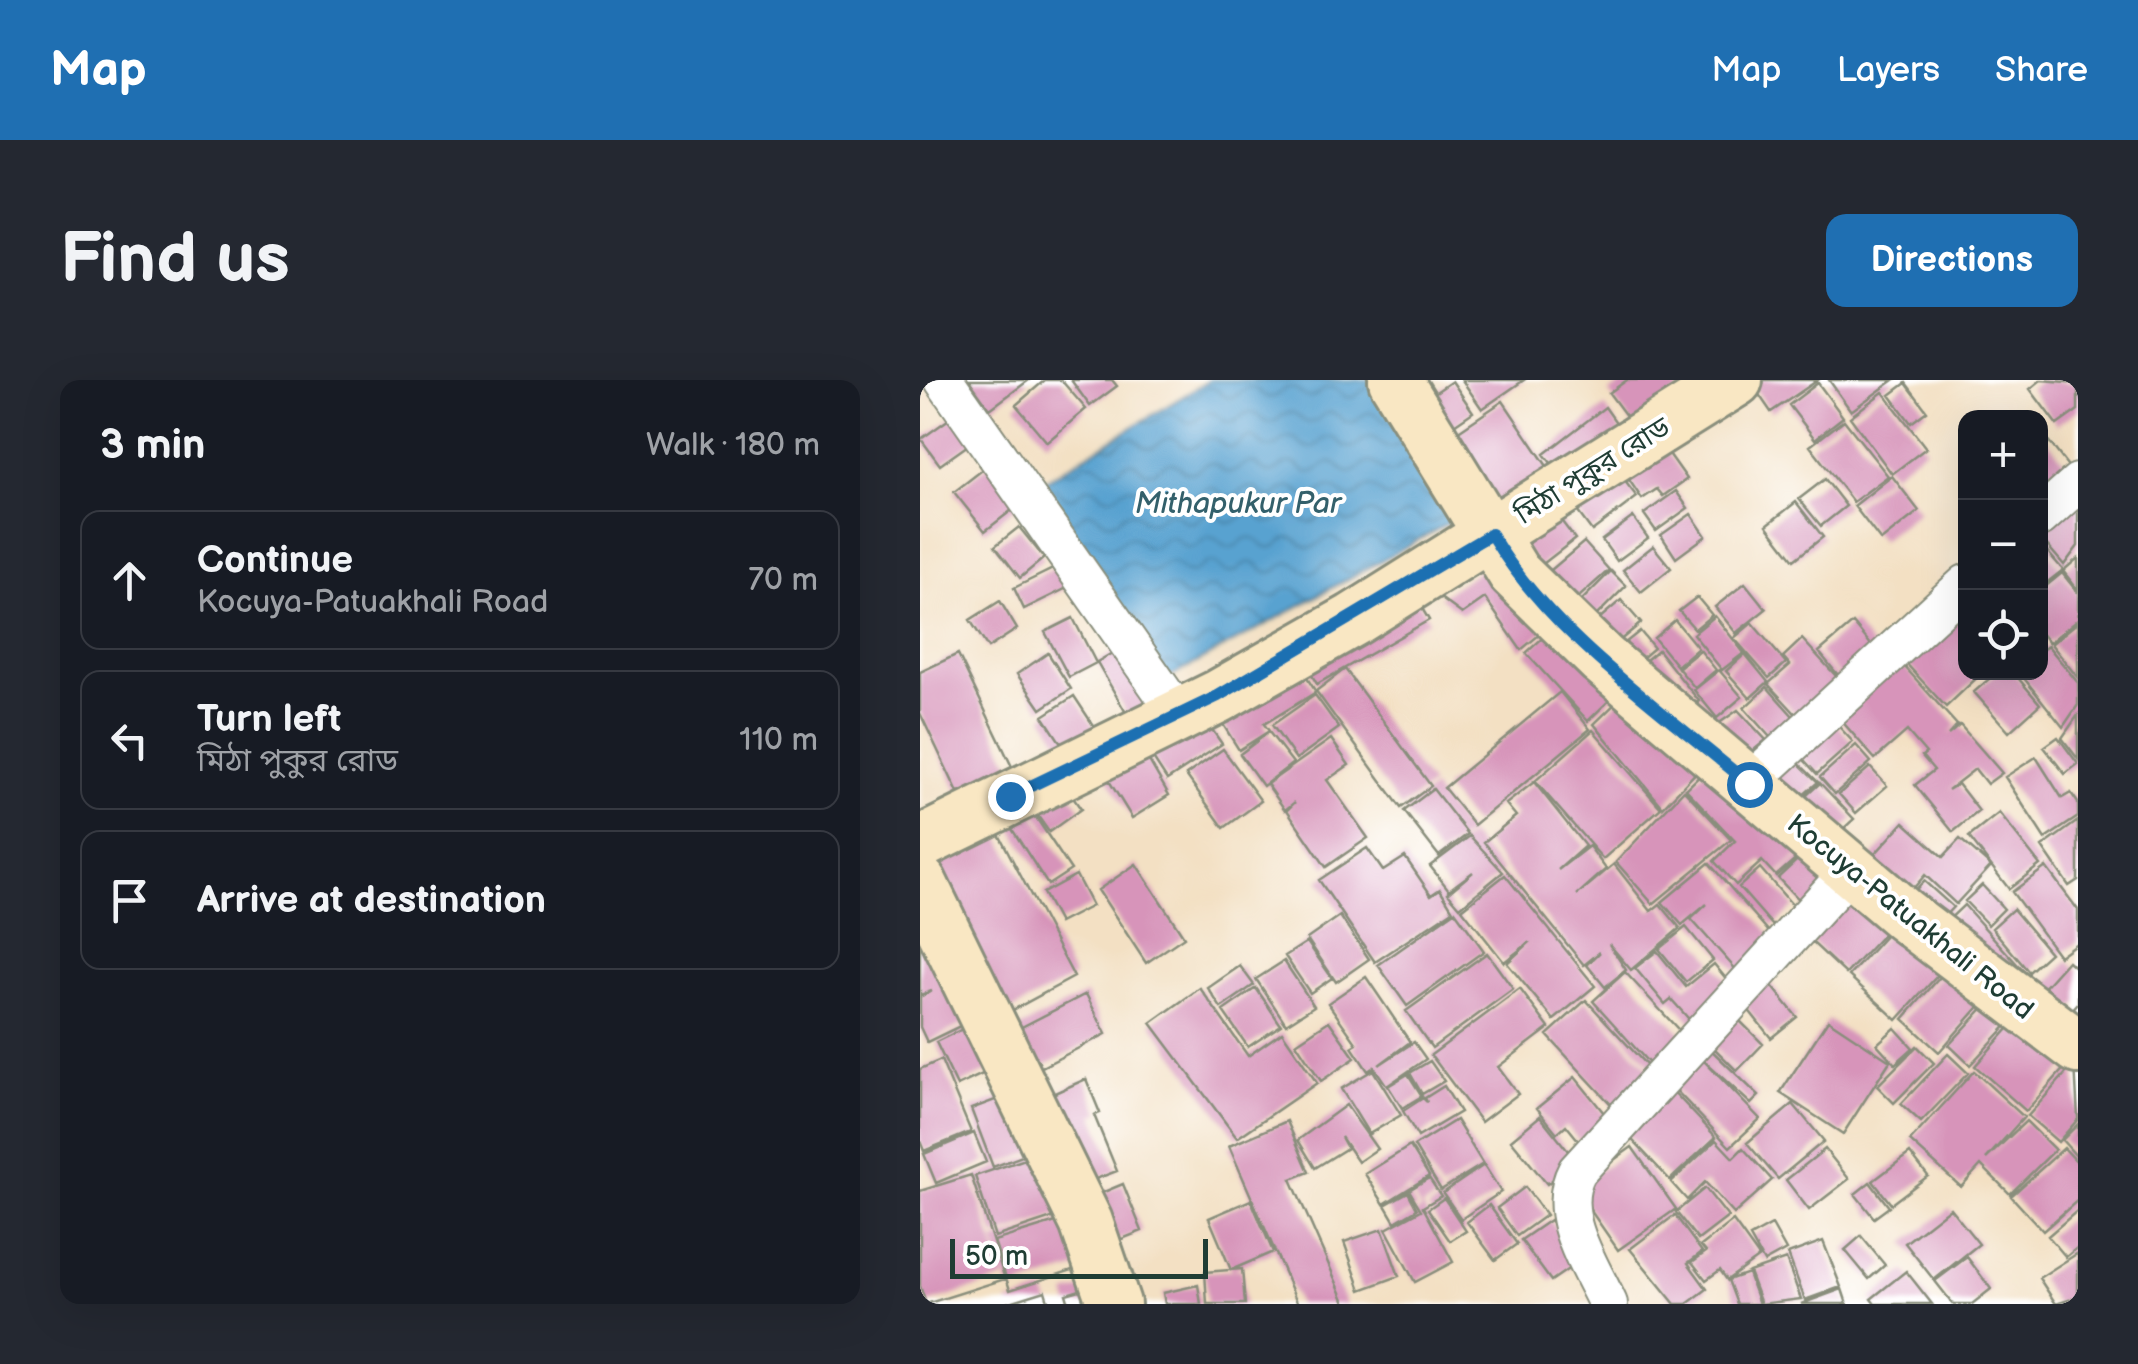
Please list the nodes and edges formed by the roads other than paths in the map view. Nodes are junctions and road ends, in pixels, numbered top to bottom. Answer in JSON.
{"nodes":[{"id":1,"x":944,"y":380,"type":"edge"},
{"id":2,"x":1395,"y":380,"type":"edge"},
{"id":3,"x":1736,"y":380,"type":"edge"},
{"id":4,"x":2078,"y":482,"type":"edge"},
{"id":5,"x":2048,"y":509,"type":"edge"},
{"id":6,"x":1491,"y":534,"type":"junction"},
{"id":7,"x":1959,"y":590,"type":"edge"},
{"id":8,"x":1179,"y":715,"type":"junction"},
{"id":9,"x":1749,"y":784,"type":"junction"},
{"id":10,"x":920,"y":843,"type":"edge"},
{"id":11,"x":1851,"y":870,"type":"junction"},
{"id":12,"x":920,"y":882,"type":"edge"},
{"id":13,"x":2078,"y":1047,"type":"edge"},
{"id":14,"x":1114,"y":1304,"type":"edge"},
{"id":15,"x":1608,"y":1304,"type":"edge"}],
"edges":[{"from":1,"to":8,"type":"street"},
{"from":2,"to":6,"type":"street","name":"Kocuya-Patuakhali Road"},
{"from":3,"to":6,"type":"street","name":"মিঠা পুকুর রোড"},
{"from":4,"to":5,"type":"street"},
{"from":6,"to":8,"type":"street","name":"মিঠা পুকুর রোড"},
{"from":6,"to":9,"type":"street","name":"Kocuya-Patuakhali Road"},
{"from":7,"to":9,"type":"street"},
{"from":8,"to":10,"type":"street","name":"মিঠা পুকুর রোড"},
{"from":9,"to":11,"type":"street","name":"Kocuya-Patuakhali Road"},
{"from":11,"to":13,"type":"street","name":"Kocuya-Patuakhali Road"},
{"from":11,"to":15,"type":"street"},
{"from":12,"to":14,"type":"street"}]}
